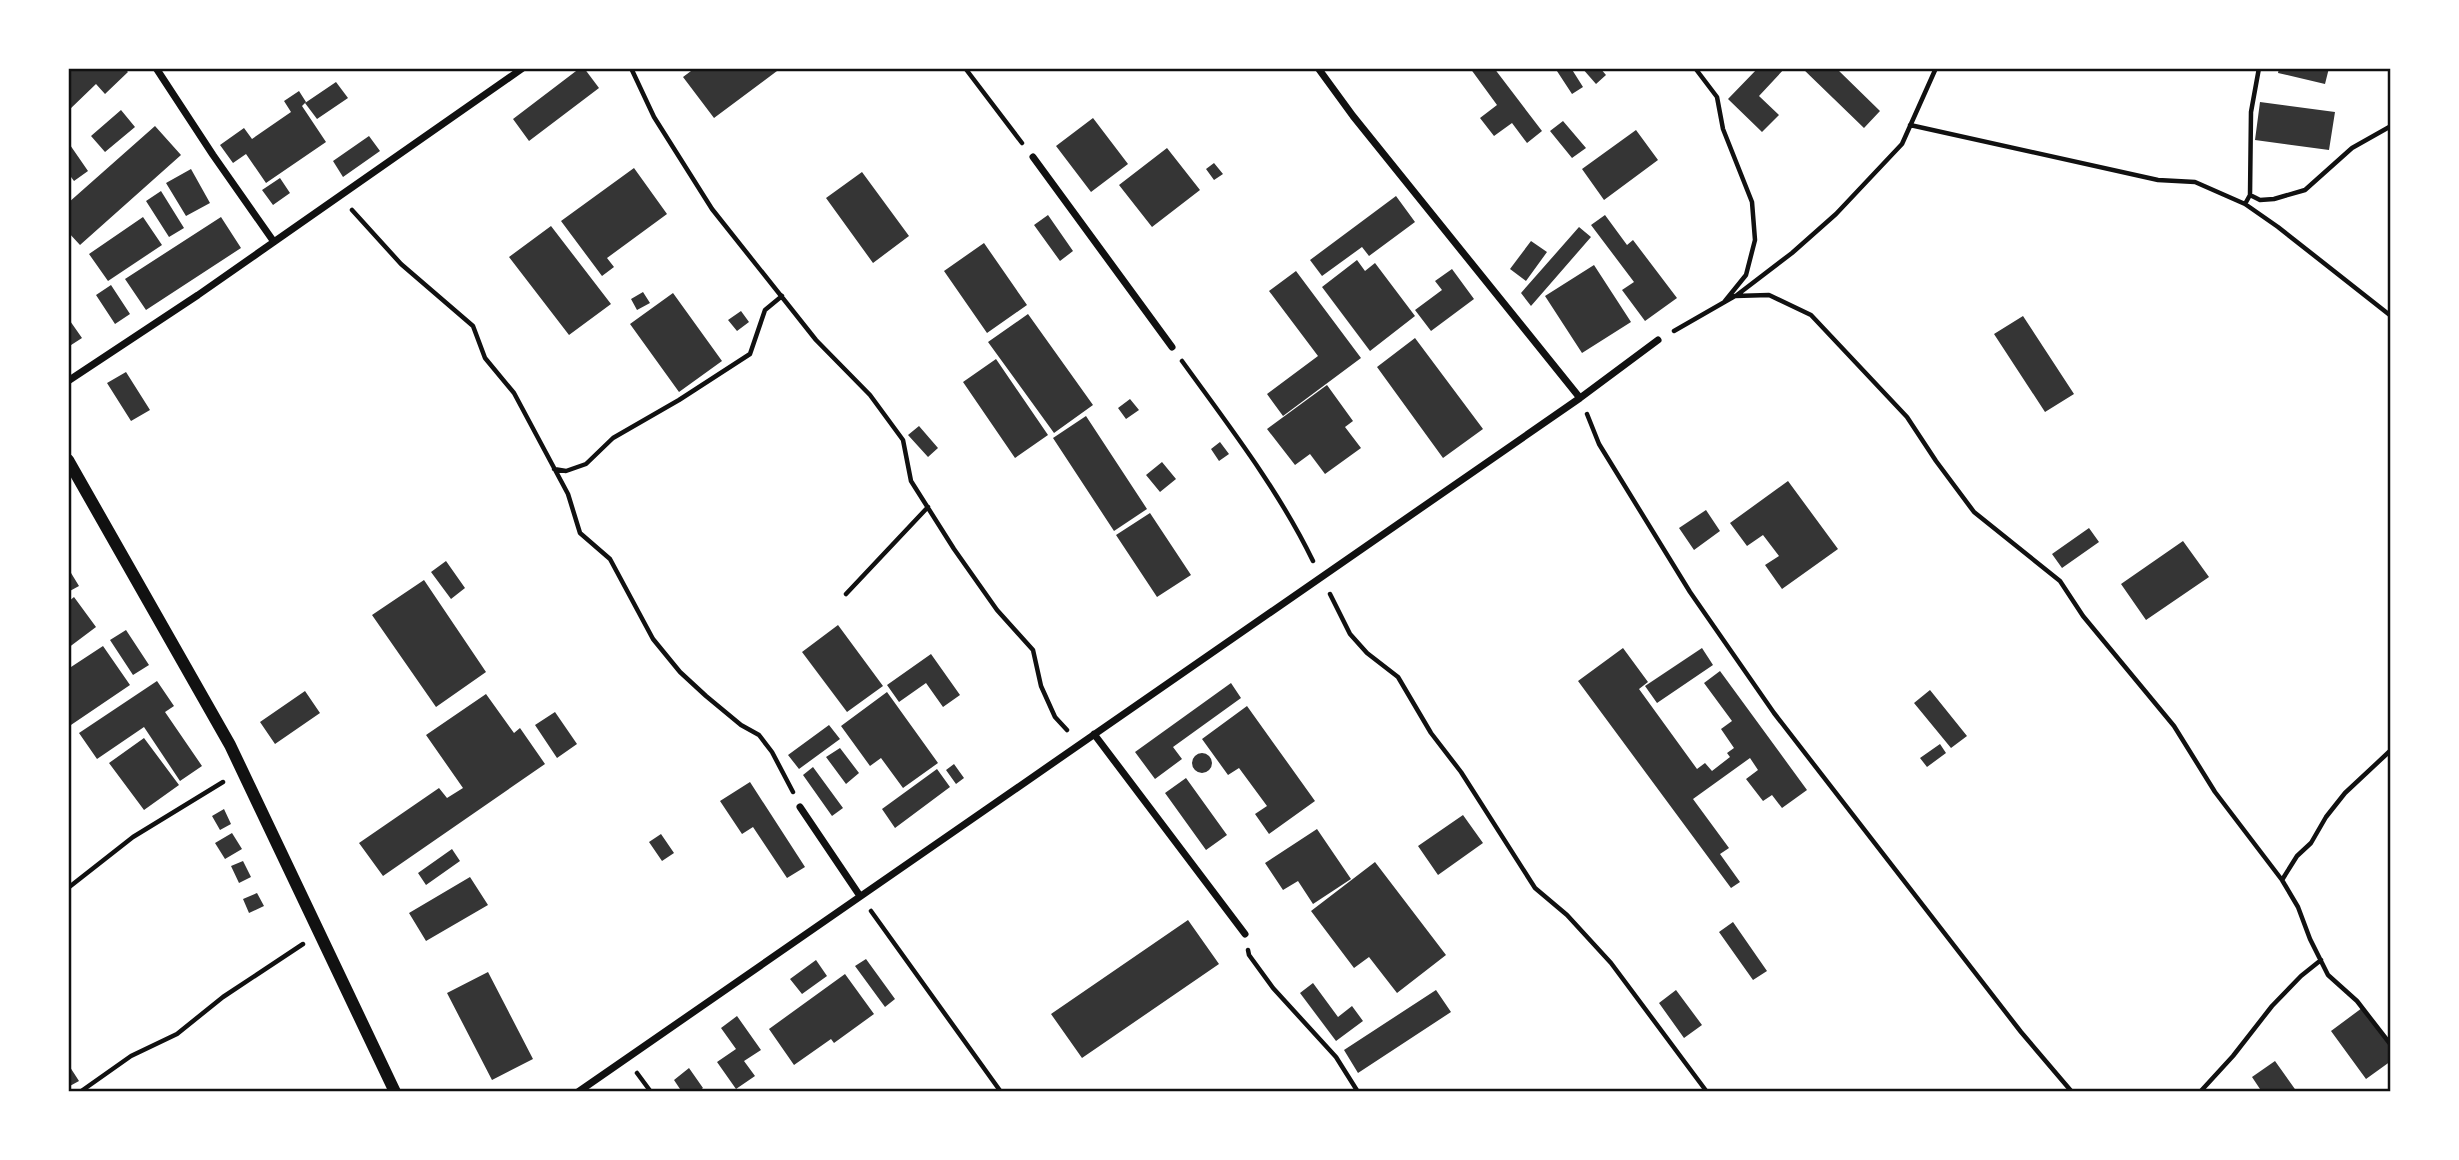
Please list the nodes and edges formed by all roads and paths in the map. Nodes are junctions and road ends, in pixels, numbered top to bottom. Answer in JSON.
{"nodes":[{"id":1,"x":156,"y":68,"type":"edge"},
{"id":2,"x":523,"y":68,"type":"edge"},
{"id":3,"x":631,"y":68,"type":"edge"},
{"id":4,"x":965,"y":68,"type":"edge"},
{"id":5,"x":1318,"y":68,"type":"edge"},
{"id":6,"x":1695,"y":68,"type":"edge"},
{"id":7,"x":1936,"y":68,"type":"edge"},
{"id":8,"x":2259,"y":68,"type":"edge"},
{"id":9,"x":1910,"y":125,"type":"junction"},
{"id":10,"x":2391,"y":126,"type":"edge"},
{"id":11,"x":1033,"y":157,"type":"joint"},
{"id":12,"x":2250,"y":195,"type":"junction"},
{"id":13,"x":340,"y":196,"type":"junction"},
{"id":14,"x":2245,"y":204,"type":"junction"},
{"id":15,"x":274,"y":242,"type":"junction"},
{"id":16,"x":782,"y":296,"type":"junction"},
{"id":17,"x":1735,"y":296,"type":"junction"},
{"id":18,"x":1722,"y":304,"type":"junction"},
{"id":19,"x":2391,"y":316,"type":"edge"},
{"id":20,"x":1658,"y":340,"type":"joint"},
{"id":21,"x":1172,"y":346,"type":"joint"},
{"id":22,"x":68,"y":381,"type":"edge"},
{"id":23,"x":1580,"y":398,"type":"junction"},
{"id":24,"x":68,"y":460,"type":"edge"},
{"id":25,"x":554,"y":469,"type":"junction"},
{"id":26,"x":928,"y":508,"type":"junction"},
{"id":27,"x":1321,"y":577,"type":"junction"},
{"id":28,"x":846,"y":594,"type":"dead end"},
{"id":29,"x":1094,"y":734,"type":"junction"},
{"id":30,"x":1080,"y":744,"type":"junction"},
{"id":31,"x":2391,"y":750,"type":"edge"},
{"id":32,"x":242,"y":771,"type":"junction"},
{"id":33,"x":800,"y":807,"type":"joint"},
{"id":34,"x":2282,"y":880,"type":"junction"},
{"id":35,"x":68,"y":888,"type":"edge"},
{"id":36,"x":860,"y":896,"type":"junction"},
{"id":37,"x":1245,"y":934,"type":"joint"},
{"id":38,"x":321,"y":937,"type":"junction"},
{"id":39,"x":2320,"y":960,"type":"junction"},
{"id":40,"x":2391,"y":1045,"type":"edge"},
{"id":41,"x":80,"y":1092,"type":"edge"},
{"id":42,"x":395,"y":1092,"type":"edge"},
{"id":43,"x":578,"y":1092,"type":"edge"},
{"id":44,"x":1001,"y":1092,"type":"edge"},
{"id":45,"x":1358,"y":1092,"type":"edge"},
{"id":46,"x":1707,"y":1092,"type":"edge"},
{"id":47,"x":2071,"y":1092,"type":"edge"},
{"id":48,"x":2200,"y":1092,"type":"edge"}],
"edges":[{"from":1,"to":15,"type":"street"},
{"from":2,"to":13,"type":"street"},
{"from":3,"to":16,"type":"path"},
{"from":4,"to":11,"type":"path"},
{"from":5,"to":23,"type":"street"},
{"from":6,"to":18,"type":"path"},
{"from":7,"to":9,"type":"path"},
{"from":8,"to":12,"type":"path"},
{"from":9,"to":14,"type":"path"},
{"from":9,"to":17,"type":"path"},
{"from":10,"to":12,"type":"path"},
{"from":11,"to":21,"type":"street"},
{"from":12,"to":14,"type":"path"},
{"from":13,"to":15,"type":"street"},
{"from":13,"to":25,"type":"path"},
{"from":14,"to":19,"type":"path"},
{"from":15,"to":22,"type":"street"},
{"from":16,"to":25,"type":"path"},
{"from":16,"to":26,"type":"path"},
{"from":17,"to":18,"type":"path"},
{"from":17,"to":34,"type":"path"},
{"from":18,"to":20,"type":"path"},
{"from":20,"to":23,"type":"street"},
{"from":21,"to":27,"type":"path"},
{"from":23,"to":27,"type":"street"},
{"from":23,"to":47,"type":"path"},
{"from":24,"to":32,"type":"street"},
{"from":25,"to":33,"type":"path"},
{"from":26,"to":28,"type":"path"},
{"from":26,"to":30,"type":"path"},
{"from":27,"to":29,"type":"street"},
{"from":27,"to":46,"type":"path"},
{"from":29,"to":30,"type":"street"},
{"from":29,"to":37,"type":"street"},
{"from":30,"to":36,"type":"street"},
{"from":31,"to":34,"type":"path"},
{"from":32,"to":35,"type":"path"},
{"from":32,"to":38,"type":"street"},
{"from":33,"to":36,"type":"street"},
{"from":34,"to":39,"type":"path"},
{"from":36,"to":43,"type":"street"},
{"from":36,"to":44,"type":"path"},
{"from":37,"to":45,"type":"path"},
{"from":38,"to":41,"type":"path"},
{"from":38,"to":42,"type":"street"},
{"from":39,"to":40,"type":"path"},
{"from":39,"to":48,"type":"path"}]}
